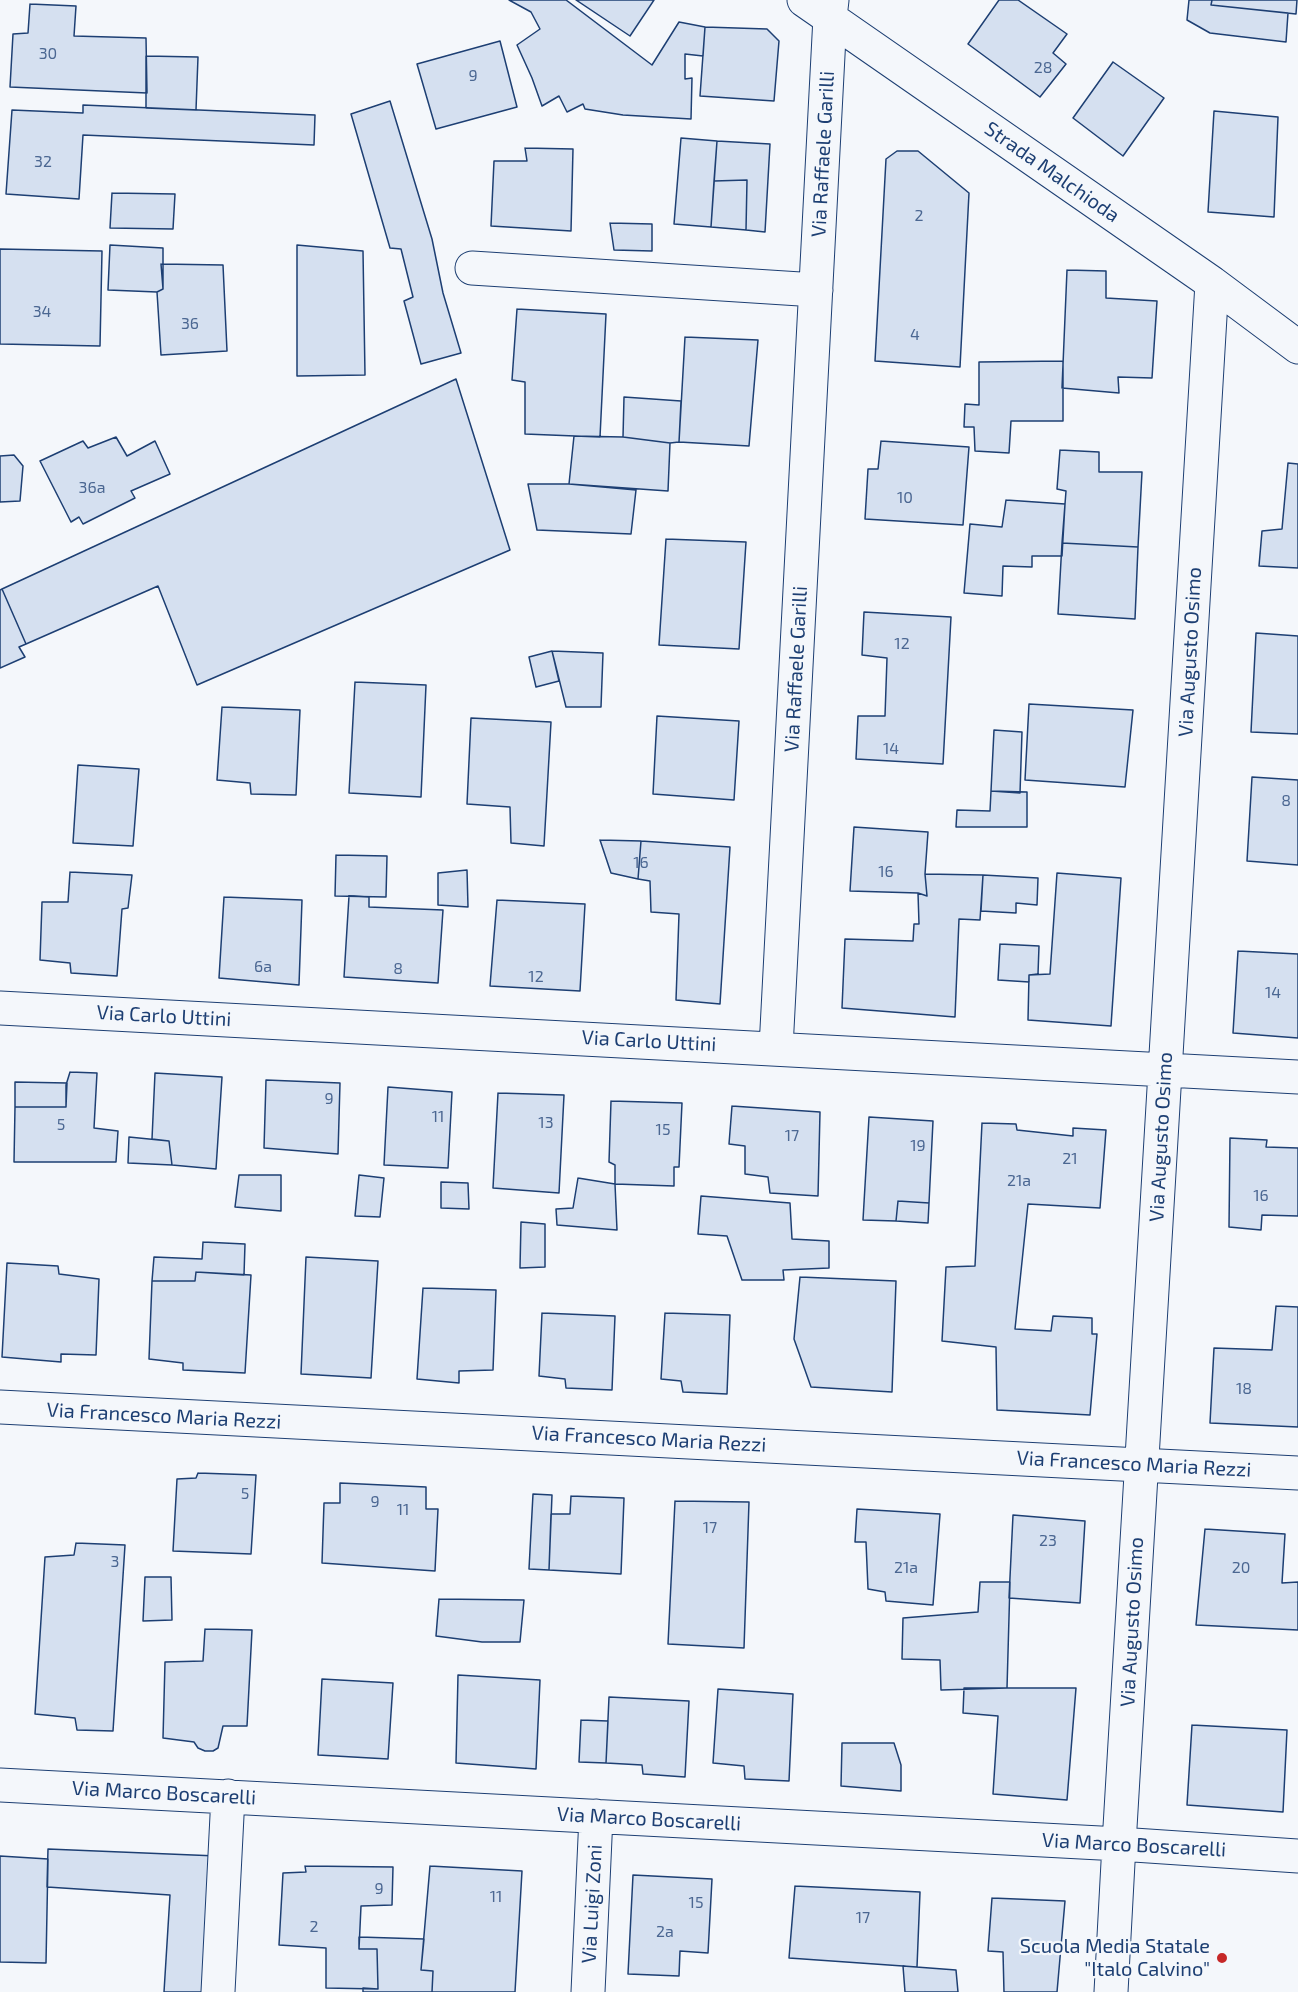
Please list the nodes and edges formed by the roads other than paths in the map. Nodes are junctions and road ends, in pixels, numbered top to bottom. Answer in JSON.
{"nodes":[{"id":1,"x":822,"y":6,"type":"edge"},
{"id":2,"x":472,"y":268,"type":"dead end"},
{"id":3,"x":1212,"y":283,"type":"junction"},
{"id":4,"x":816,"y":290,"type":"junction"},
{"id":5,"x":1298,"y":347,"type":"edge"},
{"id":6,"x":0,"y":1008,"type":"edge"},
{"id":7,"x":776,"y":1048,"type":"junction"},
{"id":8,"x":1166,"y":1070,"type":"junction"},
{"id":9,"x":1298,"y":1077,"type":"edge"},
{"id":10,"x":0,"y":1407,"type":"edge"},
{"id":11,"x":1141,"y":1464,"type":"junction"},
{"id":12,"x":1298,"y":1473,"type":"edge"},
{"id":13,"x":0,"y":1785,"type":"edge"},
{"id":14,"x":228,"y":1796,"type":"junction"},
{"id":15,"x":596,"y":1816,"type":"junction"},
{"id":16,"x":1119,"y":1844,"type":"junction"},
{"id":17,"x":1298,"y":1856,"type":"edge"},
{"id":18,"x":218,"y":1992,"type":"edge"},
{"id":19,"x":588,"y":1992,"type":"edge"},
{"id":20,"x":1112,"y":1992,"type":"edge"}],
"edges":[{"from":1,"to":3,"type":"street","name":"Strada Malchioda"},
{"from":1,"to":4,"type":"street","name":"Via Raffaele Garilli"},
{"from":2,"to":4,"type":"street"},
{"from":3,"to":5,"type":"street","name":"Strada Malchioda"},
{"from":3,"to":8,"type":"street","name":"Via Augusto Osimo"},
{"from":4,"to":7,"type":"street","name":"Via Raffaele Garilli"},
{"from":6,"to":7,"type":"street","name":"Via Carlo Uttini"},
{"from":7,"to":8,"type":"street","name":"Via Carlo Uttini"},
{"from":8,"to":9,"type":"street","name":"Via Carlo Uttini"},
{"from":8,"to":11,"type":"street","name":"Via Augusto Osimo"},
{"from":10,"to":11,"type":"street","name":"Via Francesco Maria Rezzi"},
{"from":11,"to":12,"type":"street","name":"Via Francesco Maria Rezzi"},
{"from":11,"to":16,"type":"street","name":"Via Augusto Osimo"},
{"from":13,"to":14,"type":"street","name":"Via Marco Boscarelli"},
{"from":14,"to":15,"type":"street","name":"Via Marco Boscarelli"},
{"from":14,"to":18,"type":"street"},
{"from":15,"to":16,"type":"street","name":"Via Marco Boscarelli"},
{"from":15,"to":19,"type":"street","name":"Via Luigi Zoni"},
{"from":16,"to":17,"type":"street","name":"Via Marco Boscarelli"},
{"from":16,"to":20,"type":"street","name":"Via Augusto Osimo"}]}
